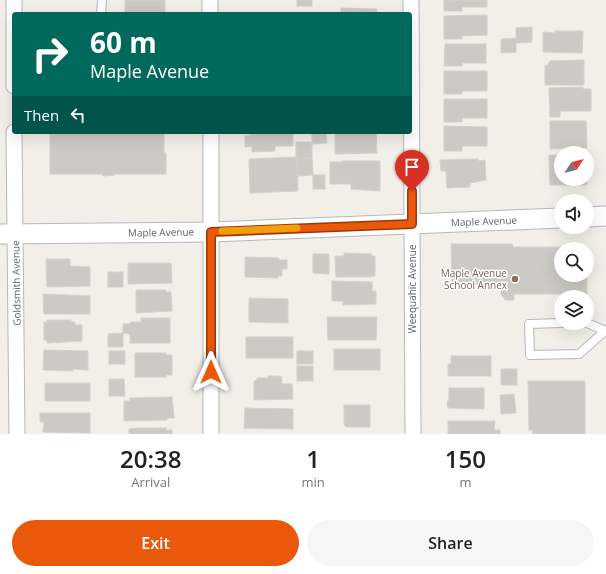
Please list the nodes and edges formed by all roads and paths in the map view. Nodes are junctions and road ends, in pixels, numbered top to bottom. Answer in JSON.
{"nodes":[{"id":1,"x":14,"y":0,"type":"edge"},
{"id":2,"x":102,"y":0,"type":"edge"},
{"id":3,"x":210,"y":0,"type":"edge"},
{"id":4,"x":411,"y":0,"type":"edge"},
{"id":5,"x":14,"y":12,"type":"edge"},
{"id":6,"x":101,"y":12,"type":"edge"},
{"id":7,"x":210,"y":12,"type":"edge"},
{"id":8,"x":411,"y":12,"type":"edge"},
{"id":9,"x":14,"y":134,"type":"edge"},
{"id":10,"x":211,"y":134,"type":"edge"},
{"id":11,"x":412,"y":134,"type":"edge"},
{"id":12,"x":606,"y":216,"type":"edge"},
{"id":13,"x":594,"y":217,"type":"edge"},
{"id":14,"x":554,"y":218,"type":"edge"},
{"id":15,"x":412,"y":224,"type":"junction"},
{"id":16,"x":211,"y":232,"type":"junction"},
{"id":17,"x":8,"y":234,"type":"edge"},
{"id":18,"x":554,"y":323,"type":"edge"},
{"id":19,"x":594,"y":326,"type":"edge"},
{"id":20,"x":606,"y":331,"type":"edge"},
{"id":21,"x":17,"y":434,"type":"edge"},
{"id":22,"x":211,"y":434,"type":"edge"},
{"id":23,"x":413,"y":434,"type":"edge"}],
"edges":[{"from":1,"to":5,"type":"street"},
{"from":2,"to":6,"type":"lane"},
{"from":3,"to":7,"type":"street"},
{"from":4,"to":8,"type":"street","name":"Weequahic Avenue"},
{"from":9,"to":17,"type":"street","name":"Goldsmith Avenue"},
{"from":10,"to":16,"type":"street"},
{"from":11,"to":15,"type":"street","name":"Weequahic Avenue"},
{"from":12,"to":13,"type":"street"},
{"from":14,"to":15,"type":"street","name":"Maple Avenue"},
{"from":15,"to":16,"type":"street","name":"Maple Avenue"},
{"from":15,"to":23,"type":"street","name":"Weequahic Avenue"},
{"from":16,"to":17,"type":"street","name":"Maple Avenue"},
{"from":16,"to":22,"type":"street"},
{"from":17,"to":21,"type":"street","name":"Goldsmith Avenue"},
{"from":18,"to":20,"type":"lane"},
{"from":19,"to":20,"type":"lane"}]}
